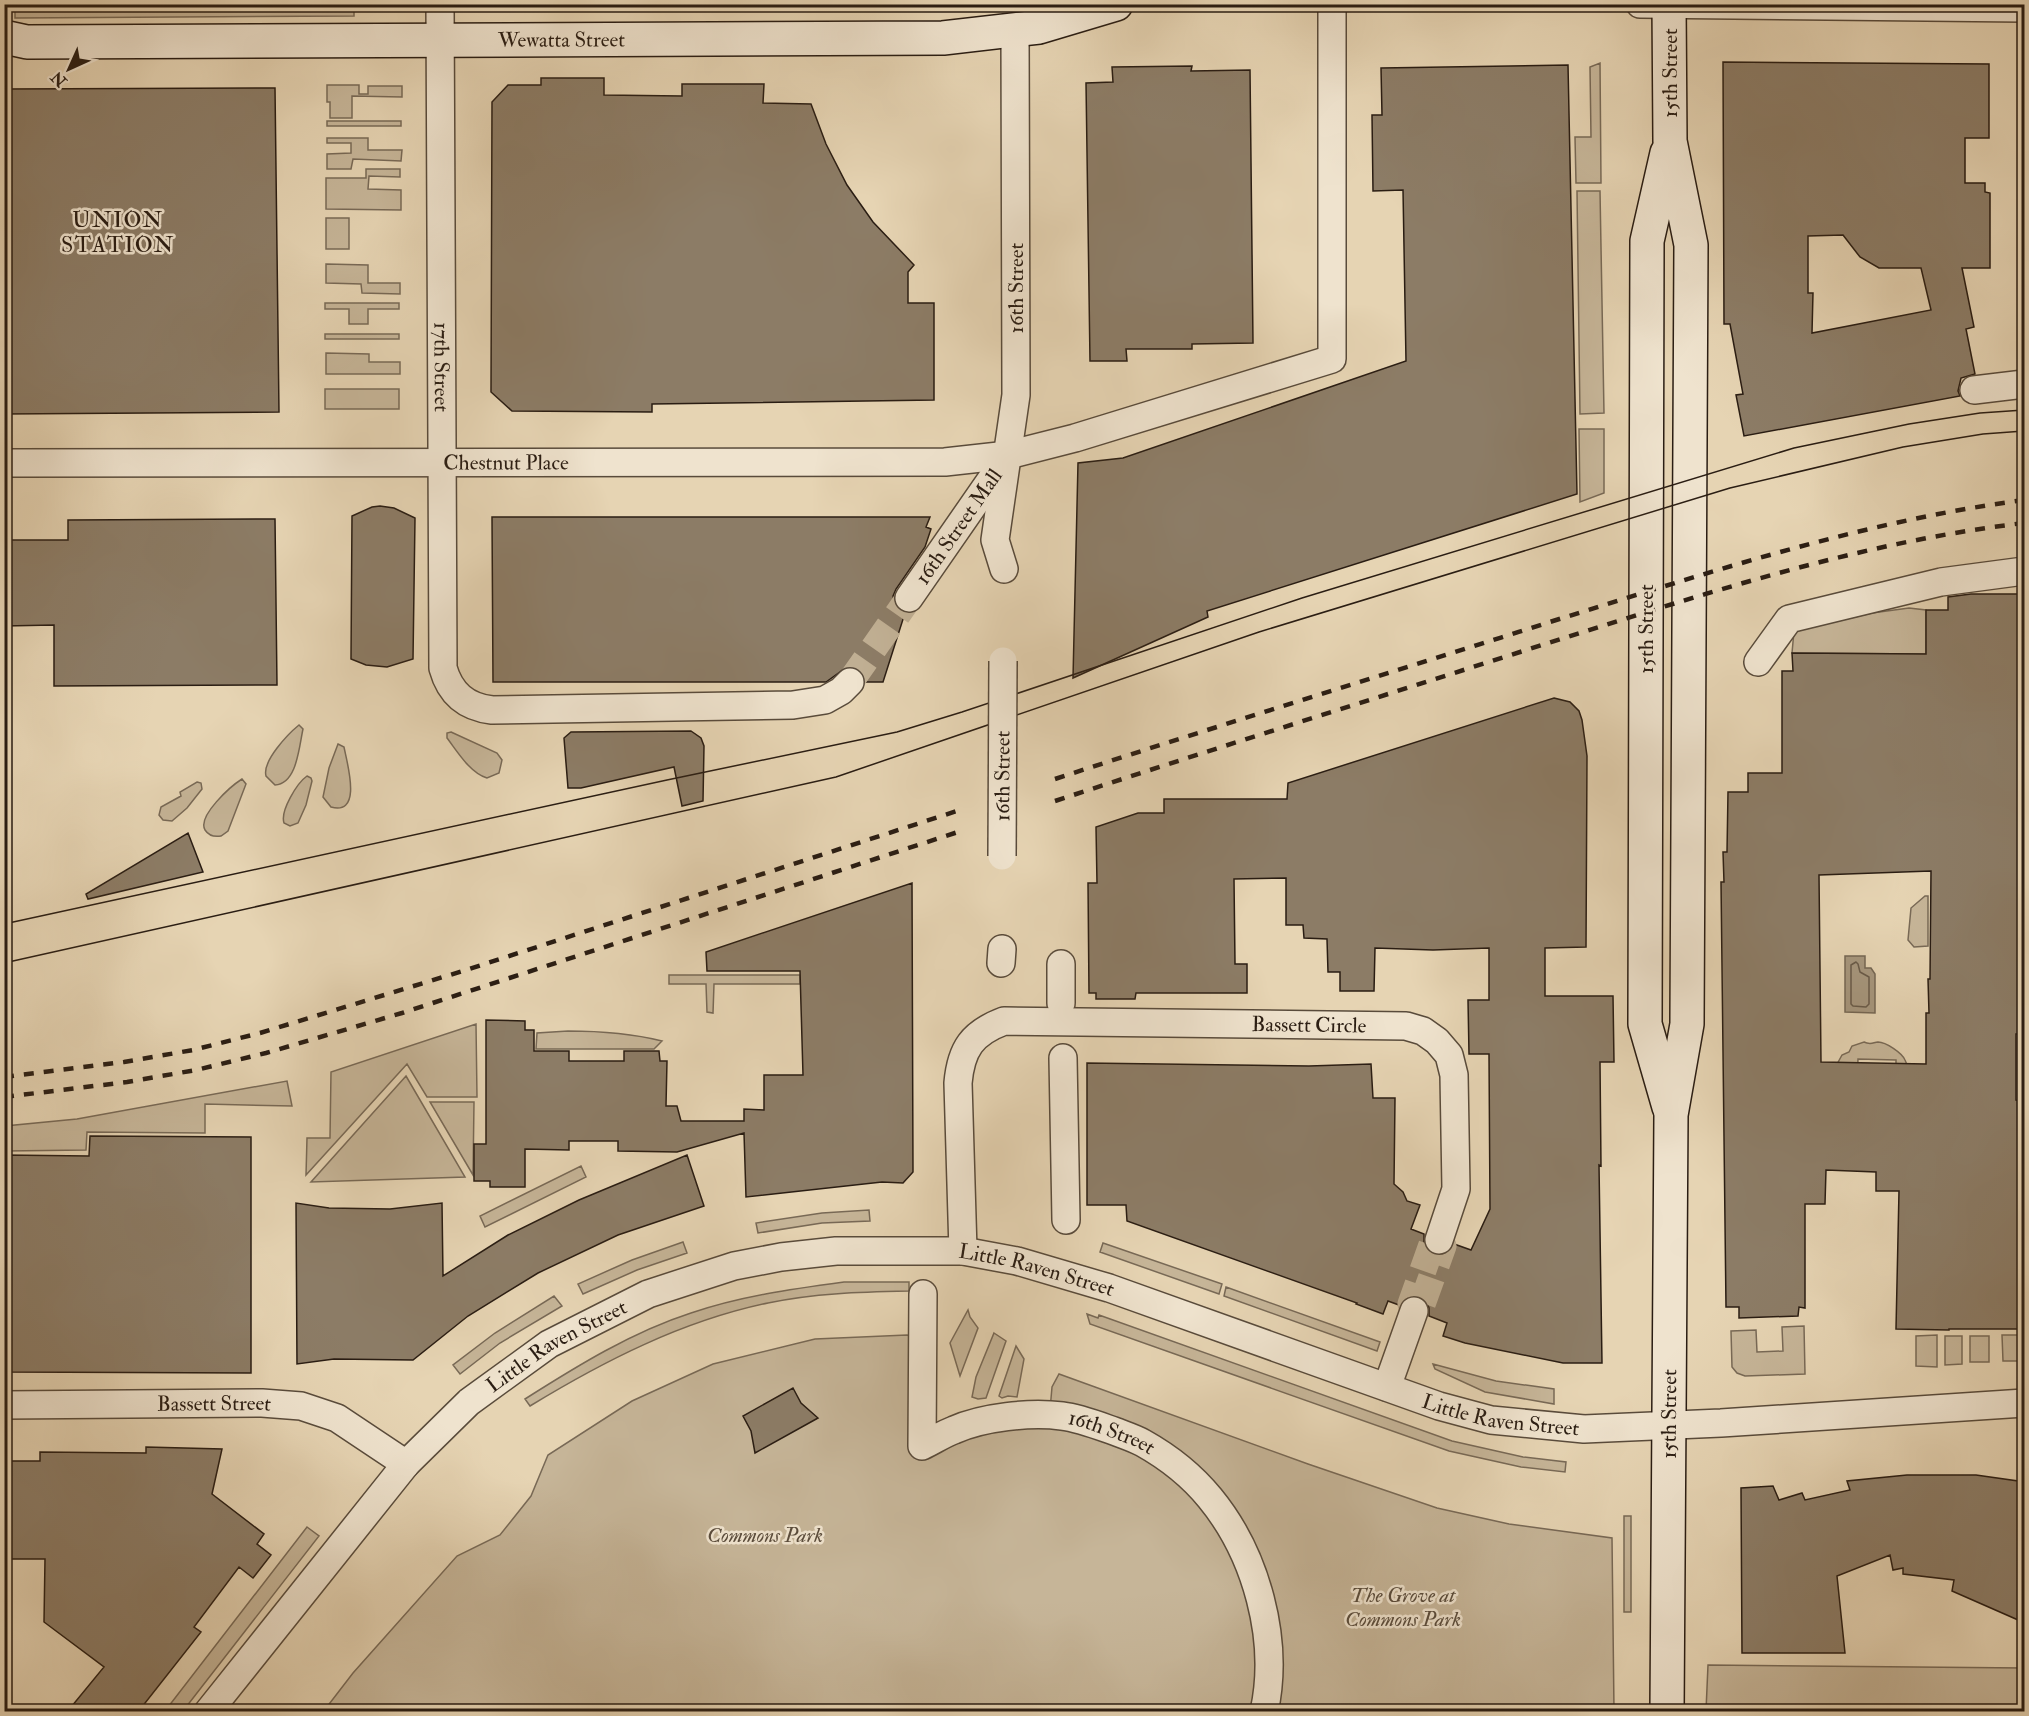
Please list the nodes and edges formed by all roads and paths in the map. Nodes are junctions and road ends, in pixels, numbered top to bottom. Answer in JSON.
{"nodes":[{"id":1,"x":440,"y":4,"type":"edge"},
{"id":2,"x":1116,"y":4,"type":"edge"},
{"id":3,"x":1332,"y":4,"type":"edge"},
{"id":4,"x":1640,"y":4,"type":"edge"},
{"id":5,"x":1669,"y":5,"type":"edge"},
{"id":6,"x":2025,"y":8,"type":"edge"},
{"id":7,"x":1014,"y":18,"type":"edge"},
{"id":8,"x":4,"y":37,"type":"edge"},
{"id":9,"x":440,"y":40,"type":"junction"},
{"id":10,"x":1670,"y":141,"type":"junction"},
{"id":11,"x":2025,"y":384,"type":"edge"},
{"id":12,"x":1974,"y":390,"type":"dead end"},
{"id":13,"x":1008,"y":455,"type":"junction"},
{"id":14,"x":4,"y":463,"type":"edge"},
{"id":15,"x":442,"y":463,"type":"junction"},
{"id":16,"x":1004,"y":569,"type":"dead end"},
{"id":17,"x":2025,"y":571,"type":"edge"},
{"id":18,"x":909,"y":598,"type":"tunnel mouth"},
{"id":19,"x":1003,"y":662,"type":"dead end"},
{"id":20,"x":1758,"y":662,"type":"dead end"},
{"id":21,"x":850,"y":682,"type":"tunnel mouth"},
{"id":22,"x":1002,"y":856,"type":"dead end"},
{"id":23,"x":1061,"y":964,"type":"dead end"},
{"id":24,"x":1061,"y":1003,"type":"dead end"},
{"id":25,"x":1063,"y":1058,"type":"dead end"},
{"id":26,"x":1671,"y":1115,"type":"junction"},
{"id":27,"x":1066,"y":1220,"type":"dead end"},
{"id":28,"x":1439,"y":1240,"type":"tunnel mouth"},
{"id":29,"x":963,"y":1251,"type":"junction"},
{"id":30,"x":923,"y":1294,"type":"dead end"},
{"id":31,"x":1414,"y":1311,"type":"dead end"},
{"id":32,"x":1387,"y":1387,"type":"junction"},
{"id":33,"x":2025,"y":1403,"type":"edge"},
{"id":34,"x":4,"y":1405,"type":"edge"},
{"id":35,"x":1668,"y":1425,"type":"junction"},
{"id":36,"x":406,"y":1464,"type":"junction"},
{"id":37,"x":208,"y":1712,"type":"edge"},
{"id":38,"x":1264,"y":1712,"type":"edge"},
{"id":39,"x":1667,"y":1712,"type":"edge"}],
"edges":[{"from":1,"to":9,"type":"street","name":"17th Street"},
{"from":2,"to":7,"type":"main road","name":"Wewatta Street"},
{"from":3,"to":13,"type":"street","name":"Chestnut Place"},
{"from":4,"to":5,"type":"street"},
{"from":5,"to":6,"type":"street"},
{"from":5,"to":10,"type":"main road","name":"15th Street"},
{"from":7,"to":9,"type":"main road","name":"Wewatta Street"},
{"from":7,"to":13,"type":"street","name":"16th Street"},
{"from":8,"to":9,"type":"main road","name":"Wewatta Street"},
{"from":9,"to":15,"type":"street","name":"17th Street"},
{"from":10,"to":26,"type":"main road","name":"15th Street"},
{"from":10,"to":26,"type":"main road","name":"15th Street"},
{"from":11,"to":12,"type":"street"},
{"from":13,"to":15,"type":"street","name":"Chestnut Place"},
{"from":13,"to":16,"type":"street","name":"16th Street"},
{"from":13,"to":18,"type":"street","name":"16th Street Mall"},
{"from":14,"to":15,"type":"street","name":"Chestnut Place"},
{"from":15,"to":21,"type":"street","name":"17th Street"},
{"from":17,"to":20,"type":"street"},
{"from":19,"to":22,"type":"street","name":"16th Street","bridge":true},
{"from":23,"to":24,"type":"street"},
{"from":25,"to":27,"type":"street"},
{"from":26,"to":35,"type":"main road","name":"15th Street"},
{"from":28,"to":29,"type":"street","name":"Bassett Circle"},
{"from":29,"to":32,"type":"street","name":"Little Raven Street"},
{"from":29,"to":36,"type":"street","name":"Little Raven Street"},
{"from":30,"to":38,"type":"street","name":"16th Street"},
{"from":31,"to":32,"type":"street"},
{"from":32,"to":35,"type":"street","name":"Little Raven Street"},
{"from":33,"to":35,"type":"street","name":"Little Raven Street"},
{"from":34,"to":36,"type":"street","name":"Bassett Street"},
{"from":35,"to":39,"type":"main road","name":"15th Street"},
{"from":36,"to":37,"type":"street","name":"Little Raven Street"}]}
